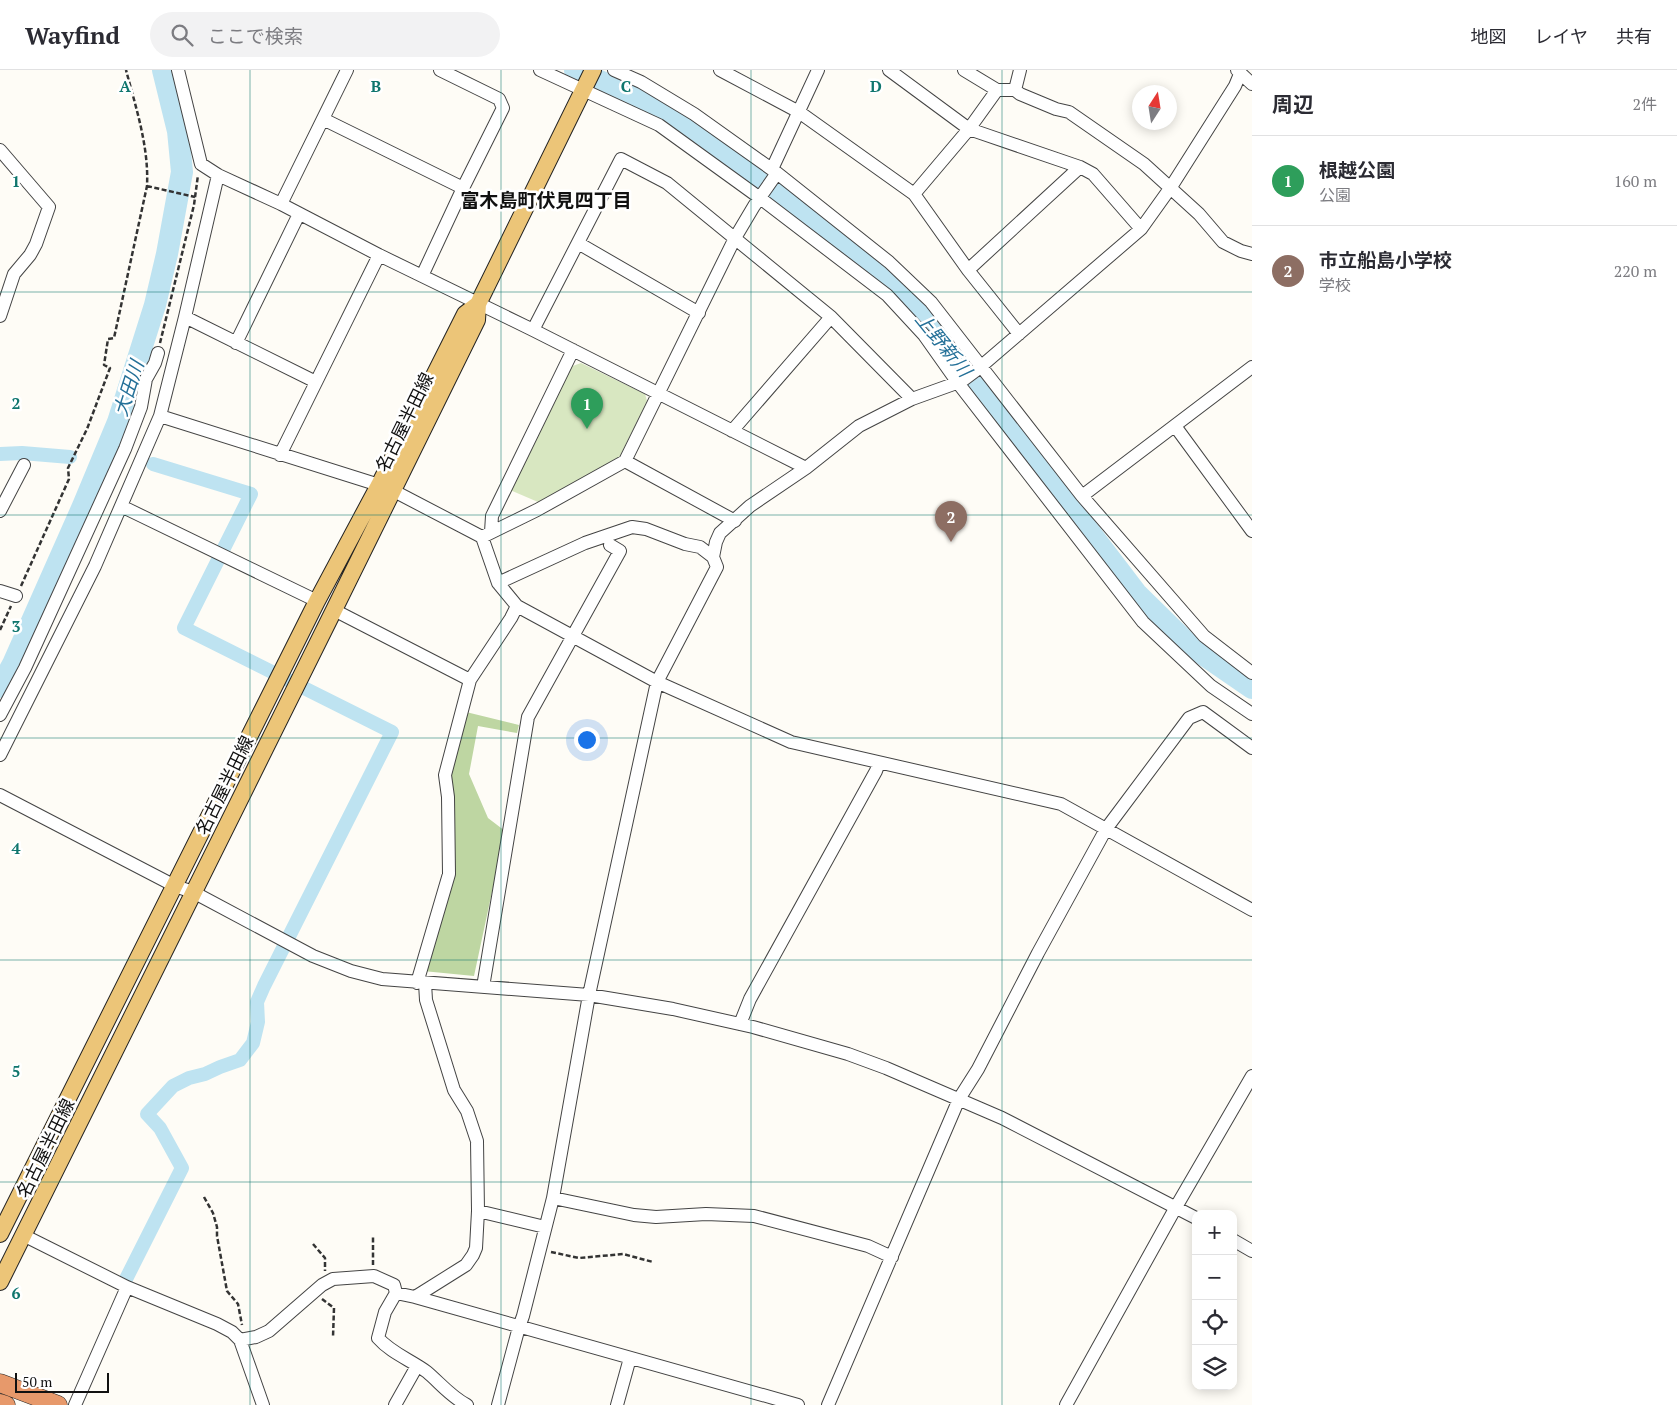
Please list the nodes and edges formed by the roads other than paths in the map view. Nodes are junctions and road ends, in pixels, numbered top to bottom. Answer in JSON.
{"nodes":[{"id":1,"x":178,"y":70,"type":"edge"},
{"id":2,"x":440,"y":70,"type":"edge"},
{"id":3,"x":540,"y":70,"type":"edge"},
{"id":4,"x":593,"y":70,"type":"edge"},
{"id":5,"x":614,"y":70,"type":"edge"},
{"id":6,"x":720,"y":70,"type":"edge"},
{"id":7,"x":818,"y":70,"type":"edge"},
{"id":8,"x":889,"y":70,"type":"edge"},
{"id":9,"x":964,"y":70,"type":"edge"},
{"id":10,"x":1020,"y":70,"type":"edge"},
{"id":11,"x":343,"y":71,"type":"edge"},
{"id":12,"x":1239,"y":72,"type":"edge"},
{"id":13,"x":1252,"y":84,"type":"edge"},
{"id":14,"x":584,"y":87,"type":"junction"},
{"id":15,"x":997,"y":90,"type":"junction"},
{"id":16,"x":1015,"y":90,"type":"junction"},
{"id":17,"x":799,"y":112,"type":"junction"},
{"id":18,"x":323,"y":118,"type":"junction"},
{"id":19,"x":969,"y":129,"type":"junction"},
{"id":20,"x":0,"y":150,"type":"edge"},
{"id":21,"x":1080,"y":167,"type":"junction"},
{"id":22,"x":774,"y":174,"type":"junction"},
{"id":23,"x":218,"y":175,"type":"junction"},
{"id":24,"x":1171,"y":187,"type":"junction"},
{"id":25,"x":463,"y":188,"type":"junction"},
{"id":26,"x":914,"y":194,"type":"junction"},
{"id":27,"x":760,"y":198,"type":"junction"},
{"id":28,"x":281,"y":204,"type":"junction"},
{"id":29,"x":299,"y":214,"type":"junction"},
{"id":30,"x":1140,"y":229,"type":"junction"},
{"id":31,"x":735,"y":238,"type":"junction"},
{"id":32,"x":578,"y":243,"type":"junction"},
{"id":33,"x":1252,"y":254,"type":"edge"},
{"id":34,"x":379,"y":255,"type":"junction"},
{"id":35,"x":968,"y":270,"type":"junction"},
{"id":36,"x":422,"y":276,"type":"junction"},
{"id":37,"x":478,"y":304,"type":"junction"},
{"id":38,"x":699,"y":313,"type":"junction"},
{"id":39,"x":0,"y":316,"type":"edge"},
{"id":40,"x":832,"y":316,"type":"junction"},
{"id":41,"x":185,"y":317,"type":"junction"},
{"id":42,"x":533,"y":330,"type":"junction"},
{"id":43,"x":1019,"y":334,"type":"junction"},
{"id":44,"x":236,"y":343,"type":"junction"},
{"id":45,"x":573,"y":350,"type":"junction"},
{"id":46,"x":158,"y":353,"type":"road end"},
{"id":47,"x":1252,"y":367,"type":"edge"},
{"id":48,"x":980,"y":368,"type":"junction"},
{"id":49,"x":316,"y":382,"type":"junction"},
{"id":50,"x":960,"y":382,"type":"junction"},
{"id":51,"x":658,"y":392,"type":"junction"},
{"id":52,"x":912,"y":399,"type":"junction"},
{"id":53,"x":160,"y":416,"type":"junction"},
{"id":54,"x":1174,"y":426,"type":"junction"},
{"id":55,"x":732,"y":432,"type":"junction"},
{"id":56,"x":280,"y":455,"type":"junction"},
{"id":57,"x":625,"y":460,"type":"junction"},
{"id":58,"x":24,"y":465,"type":"dead end"},
{"id":59,"x":806,"y":468,"type":"junction"},
{"id":60,"x":386,"y":488,"type":"junction"},
{"id":61,"x":1082,"y":496,"type":"junction"},
{"id":62,"x":121,"y":506,"type":"junction"},
{"id":63,"x":0,"y":511,"type":"edge"},
{"id":64,"x":735,"y":521,"type":"junction"},
{"id":65,"x":1252,"y":531,"type":"edge"},
{"id":66,"x":486,"y":534,"type":"junction"},
{"id":67,"x":610,"y":545,"type":"dead end"},
{"id":68,"x":713,"y":556,"type":"junction"},
{"id":69,"x":498,"y":583,"type":"junction"},
{"id":70,"x":0,"y":591,"type":"edge"},
{"id":71,"x":16,"y":596,"type":"road end"},
{"id":72,"x":317,"y":601,"type":"junction"},
{"id":73,"x":517,"y":606,"type":"junction"},
{"id":74,"x":334,"y":610,"type":"junction"},
{"id":75,"x":573,"y":636,"type":"junction"},
{"id":76,"x":1252,"y":673,"type":"edge"},
{"id":77,"x":470,"y":680,"type":"junction"},
{"id":78,"x":657,"y":682,"type":"junction"},
{"id":79,"x":1252,"y":714,"type":"edge"},
{"id":80,"x":0,"y":715,"type":"edge"},
{"id":81,"x":1252,"y":748,"type":"edge"},
{"id":82,"x":0,"y":755,"type":"edge"},
{"id":83,"x":879,"y":763,"type":"junction"},
{"id":84,"x":0,"y":795,"type":"edge"},
{"id":85,"x":1106,"y":829,"type":"junction"},
{"id":86,"x":175,"y":886,"type":"junction"},
{"id":87,"x":193,"y":892,"type":"junction"},
{"id":88,"x":1252,"y":910,"type":"edge"},
{"id":89,"x":421,"y":983,"type":"junction"},
{"id":90,"x":483,"y":987,"type":"junction"},
{"id":91,"x":589,"y":995,"type":"junction"},
{"id":92,"x":740,"y":1024,"type":"junction"},
{"id":93,"x":1252,"y":1076,"type":"edge"},
{"id":94,"x":959,"y":1099,"type":"junction"},
{"id":95,"x":553,"y":1198,"type":"junction"},
{"id":96,"x":1176,"y":1207,"type":"junction"},
{"id":97,"x":478,"y":1211,"type":"junction"},
{"id":98,"x":1192,"y":1216,"type":"edge"},
{"id":99,"x":545,"y":1227,"type":"junction"},
{"id":100,"x":1,"y":1228,"type":"edge"},
{"id":101,"x":23,"y":1235,"type":"junction"},
{"id":102,"x":1237,"y":1242,"type":"edge"},
{"id":103,"x":1252,"y":1251,"type":"edge"},
{"id":104,"x":892,"y":1257,"type":"junction"},
{"id":105,"x":0,"y":1282,"type":"edge"},
{"id":106,"x":127,"y":1287,"type":"junction"},
{"id":107,"x":396,"y":1293,"type":"junction"},
{"id":108,"x":415,"y":1297,"type":"junction"},
{"id":109,"x":519,"y":1327,"type":"junction"},
{"id":110,"x":242,"y":1340,"type":"junction"},
{"id":111,"x":630,"y":1358,"type":"junction"},
{"id":112,"x":417,"y":1366,"type":"junction"},
{"id":113,"x":0,"y":1383,"type":"edge"},
{"id":114,"x":0,"y":1403,"type":"edge"},
{"id":115,"x":6,"y":1405,"type":"edge"},
{"id":116,"x":58,"y":1405,"type":"edge"},
{"id":117,"x":75,"y":1405,"type":"edge"},
{"id":118,"x":264,"y":1405,"type":"edge"},
{"id":119,"x":395,"y":1405,"type":"edge"},
{"id":120,"x":467,"y":1405,"type":"edge"},
{"id":121,"x":498,"y":1405,"type":"edge"},
{"id":122,"x":617,"y":1405,"type":"edge"},
{"id":123,"x":798,"y":1405,"type":"edge"},
{"id":124,"x":828,"y":1405,"type":"edge"},
{"id":125,"x":1066,"y":1405,"type":"edge"}],
"edges":[{"from":1,"to":23,"type":"street"},
{"from":2,"to":25,"type":"street"},
{"from":3,"to":14,"type":"street"},
{"from":4,"to":14,"type":"main road","name":"名古屋半田線"},
{"from":5,"to":22,"type":"street"},
{"from":6,"to":17,"type":"street"},
{"from":7,"to":17,"type":"street"},
{"from":8,"to":19,"type":"street"},
{"from":9,"to":15,"type":"street"},
{"from":10,"to":16,"type":"street"},
{"from":11,"to":18,"type":"street"},
{"from":12,"to":13,"type":"street"},
{"from":12,"to":24,"type":"street"},
{"from":14,"to":27,"type":"street"},
{"from":14,"to":37,"type":"main road","name":"名古屋半田線"},
{"from":15,"to":16,"type":"street"},
{"from":15,"to":19,"type":"street"},
{"from":16,"to":24,"type":"street"},
{"from":17,"to":22,"type":"street"},
{"from":17,"to":26,"type":"street"},
{"from":18,"to":25,"type":"street"},
{"from":18,"to":28,"type":"street"},
{"from":19,"to":21,"type":"street"},
{"from":19,"to":26,"type":"street"},
{"from":20,"to":39,"type":"street"},
{"from":21,"to":30,"type":"street"},
{"from":21,"to":35,"type":"street"},
{"from":22,"to":27,"type":"street"},
{"from":22,"to":48,"type":"street"},
{"from":23,"to":28,"type":"street"},
{"from":23,"to":41,"type":"street"},
{"from":24,"to":30,"type":"street"},
{"from":24,"to":33,"type":"street"},
{"from":25,"to":36,"type":"street"},
{"from":26,"to":35,"type":"street"},
{"from":27,"to":31,"type":"street"},
{"from":27,"to":50,"type":"street"},
{"from":28,"to":29,"type":"street"},
{"from":29,"to":34,"type":"street"},
{"from":29,"to":44,"type":"street"},
{"from":30,"to":43,"type":"street"},
{"from":31,"to":32,"type":"street"},
{"from":31,"to":38,"type":"street"},
{"from":31,"to":40,"type":"street"},
{"from":32,"to":38,"type":"street"},
{"from":32,"to":42,"type":"street"},
{"from":34,"to":36,"type":"street"},
{"from":34,"to":49,"type":"street"},
{"from":35,"to":43,"type":"street"},
{"from":36,"to":37,"type":"street"},
{"from":37,"to":42,"type":"street"},
{"from":37,"to":60,"type":"main road","name":"名古屋半田線"},
{"from":38,"to":51,"type":"street"},
{"from":40,"to":52,"type":"street"},
{"from":40,"to":55,"type":"street"},
{"from":41,"to":44,"type":"street"},
{"from":41,"to":53,"type":"street"},
{"from":42,"to":45,"type":"street"},
{"from":43,"to":48,"type":"street"},
{"from":44,"to":49,"type":"street"},
{"from":45,"to":51,"type":"street"},
{"from":45,"to":66,"type":"street"},
{"from":46,"to":80,"type":"street"},
{"from":47,"to":54,"type":"street"},
{"from":48,"to":50,"type":"street"},
{"from":48,"to":61,"type":"street"},
{"from":49,"to":56,"type":"street"},
{"from":50,"to":52,"type":"street"},
{"from":50,"to":79,"type":"street"},
{"from":51,"to":55,"type":"street"},
{"from":51,"to":57,"type":"street"},
{"from":52,"to":59,"type":"street"},
{"from":53,"to":56,"type":"street"},
{"from":53,"to":62,"type":"street"},
{"from":54,"to":61,"type":"street"},
{"from":54,"to":65,"type":"street"},
{"from":55,"to":59,"type":"street"},
{"from":56,"to":60,"type":"street"},
{"from":57,"to":64,"type":"street"},
{"from":57,"to":66,"type":"street"},
{"from":58,"to":63,"type":"street"},
{"from":59,"to":64,"type":"street"},
{"from":60,"to":66,"type":"street"},
{"from":60,"to":72,"type":"main road","name":"名古屋半田線"},
{"from":60,"to":74,"type":"main road","name":"名古屋半田線"},
{"from":61,"to":76,"type":"street"},
{"from":62,"to":72,"type":"street"},
{"from":62,"to":82,"type":"street"},
{"from":64,"to":68,"type":"street"},
{"from":66,"to":69,"type":"street"},
{"from":67,"to":75,"type":"street"},
{"from":68,"to":69,"type":"street"},
{"from":68,"to":78,"type":"street"},
{"from":69,"to":73,"type":"street"},
{"from":70,"to":71,"type":"street"},
{"from":72,"to":86,"type":"main road","name":"名古屋半田線"},
{"from":73,"to":75,"type":"street"},
{"from":73,"to":77,"type":"street"},
{"from":74,"to":77,"type":"street"},
{"from":74,"to":87,"type":"main road","name":"名古屋半田線"},
{"from":75,"to":78,"type":"street"},
{"from":75,"to":90,"type":"street"},
{"from":77,"to":89,"type":"street"},
{"from":78,"to":83,"type":"street"},
{"from":78,"to":91,"type":"street"},
{"from":81,"to":85,"type":"street"},
{"from":83,"to":85,"type":"street"},
{"from":83,"to":92,"type":"street"},
{"from":84,"to":86,"type":"street"},
{"from":85,"to":88,"type":"street"},
{"from":85,"to":94,"type":"street"},
{"from":86,"to":87,"type":"street"},
{"from":86,"to":100,"type":"main road","name":"名古屋半田線"},
{"from":87,"to":89,"type":"street"},
{"from":87,"to":101,"type":"main road","name":"名古屋半田線"},
{"from":89,"to":90,"type":"street"},
{"from":89,"to":97,"type":"street"},
{"from":90,"to":91,"type":"street"},
{"from":91,"to":92,"type":"street"},
{"from":91,"to":95,"type":"street"},
{"from":92,"to":94,"type":"street"},
{"from":93,"to":96,"type":"street"},
{"from":94,"to":96,"type":"street"},
{"from":94,"to":104,"type":"street"},
{"from":95,"to":99,"type":"street"},
{"from":95,"to":104,"type":"street"},
{"from":96,"to":98,"type":"street"},
{"from":96,"to":125,"type":"street"},
{"from":97,"to":99,"type":"street"},
{"from":97,"to":108,"type":"street"},
{"from":99,"to":109,"type":"street"},
{"from":101,"to":105,"type":"main road","name":"名古屋半田線"},
{"from":101,"to":106,"type":"street"},
{"from":102,"to":103,"type":"street"},
{"from":104,"to":124,"type":"street"},
{"from":106,"to":110,"type":"street"},
{"from":106,"to":117,"type":"street"},
{"from":107,"to":108,"type":"street"},
{"from":107,"to":110,"type":"street"},
{"from":107,"to":112,"type":"street"},
{"from":108,"to":109,"type":"street"},
{"from":109,"to":111,"type":"street"},
{"from":109,"to":121,"type":"street"},
{"from":110,"to":118,"type":"street"},
{"from":111,"to":122,"type":"street"},
{"from":111,"to":123,"type":"street"},
{"from":112,"to":119,"type":"street"},
{"from":112,"to":120,"type":"street"},
{"from":113,"to":116,"type":"highway"},
{"from":114,"to":115,"type":"highway"}]}
